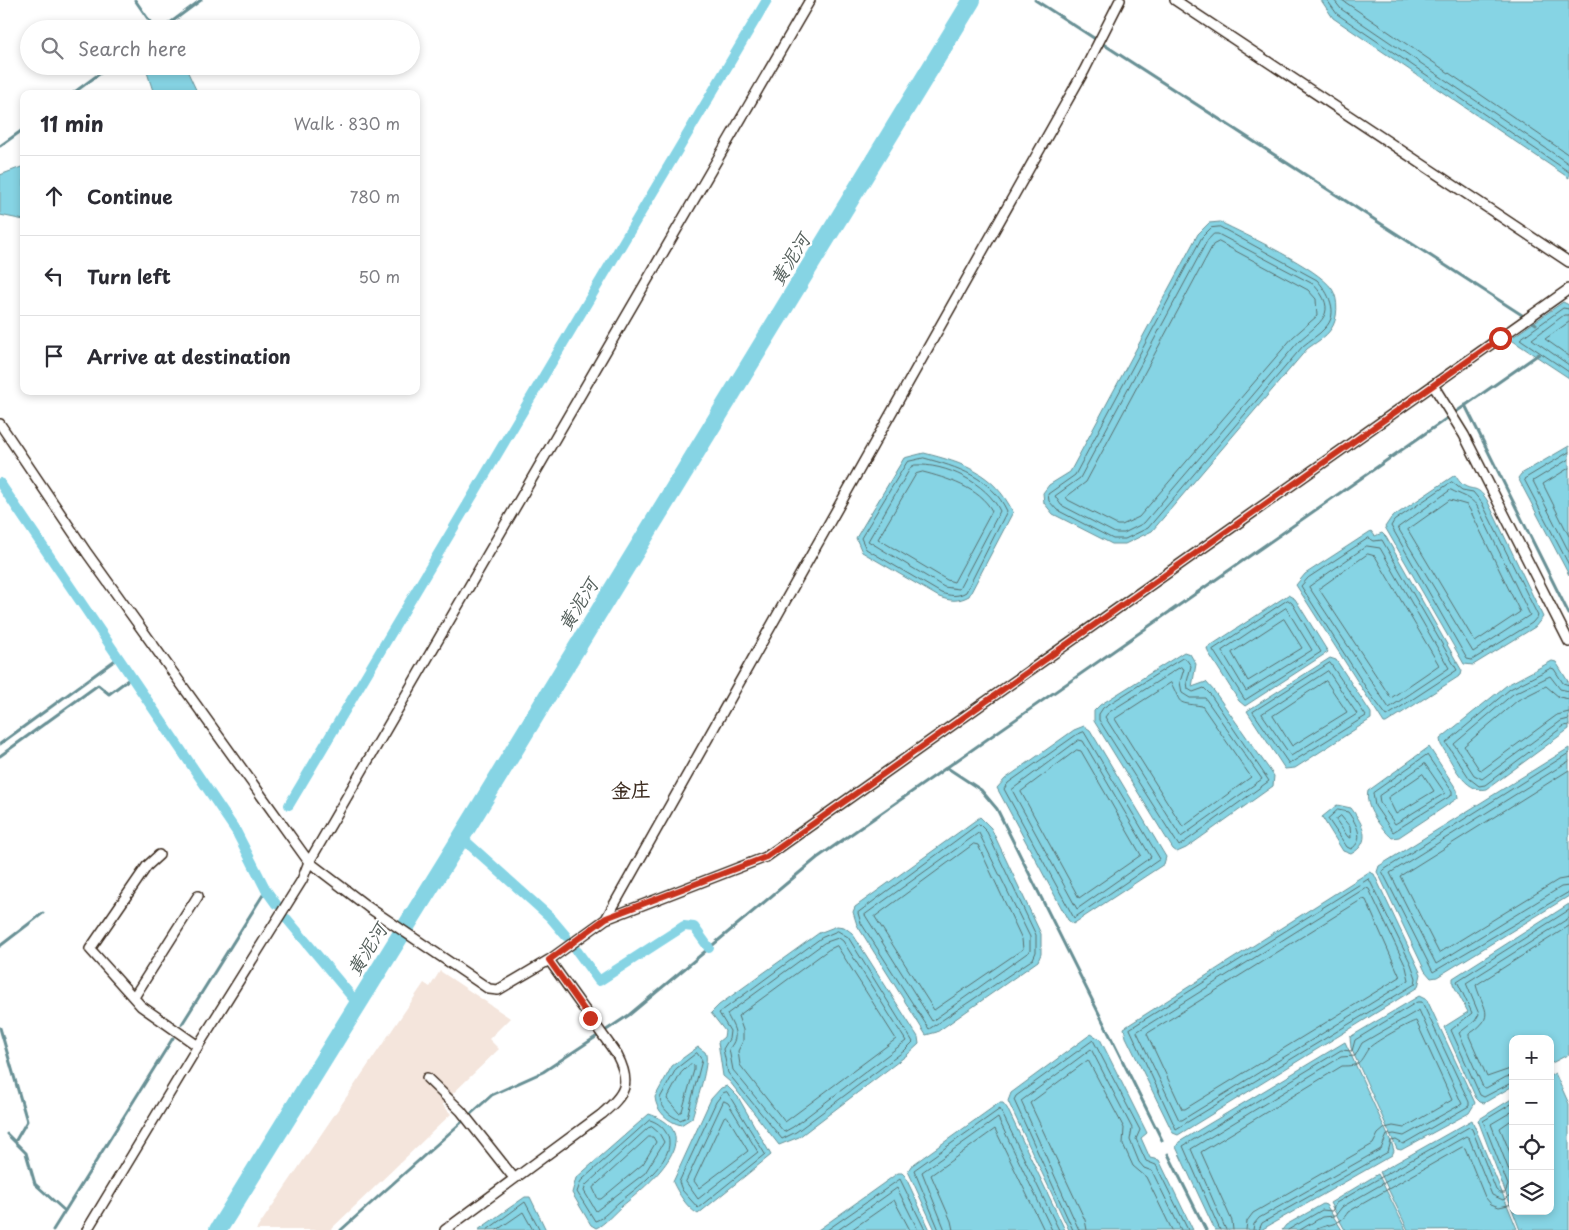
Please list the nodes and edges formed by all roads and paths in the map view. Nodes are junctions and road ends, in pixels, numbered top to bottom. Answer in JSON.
{"nodes":[{"id":1,"x":810,"y":0,"type":"edge"},
{"id":2,"x":1175,"y":0,"type":"edge"},
{"id":3,"x":1120,"y":1,"type":"edge"},
{"id":4,"x":1569,"y":262,"type":"edge"},
{"id":5,"x":1569,"y":289,"type":"edge"},
{"id":6,"x":1433,"y":386,"type":"junction"},
{"id":7,"x":0,"y":424,"type":"edge"},
{"id":8,"x":1569,"y":642,"type":"edge"},
{"id":9,"x":158,"y":855,"type":"dead end"},
{"id":10,"x":309,"y":862,"type":"junction"},
{"id":11,"x":198,"y":896,"type":"dead end"},
{"id":12,"x":606,"y":918,"type":"junction"},
{"id":13,"x":549,"y":960,"type":"junction"},
{"id":14,"x":134,"y":997,"type":"junction"},
{"id":15,"x":198,"y":1046,"type":"junction"},
{"id":16,"x":427,"y":1078,"type":"dead end"},
{"id":17,"x":514,"y":1178,"type":"junction"},
{"id":18,"x":87,"y":1230,"type":"edge"},
{"id":19,"x":445,"y":1230,"type":"edge"}],
"edges":[{"from":1,"to":10,"type":"street"},
{"from":2,"to":4,"type":"street"},
{"from":3,"to":12,"type":"street"},
{"from":5,"to":6,"type":"street"},
{"from":6,"to":8,"type":"street"},
{"from":6,"to":12,"type":"street"},
{"from":7,"to":10,"type":"street"},
{"from":9,"to":14,"type":"street"},
{"from":10,"to":13,"type":"street"},
{"from":10,"to":15,"type":"street"},
{"from":11,"to":14,"type":"street"},
{"from":12,"to":13,"type":"street"},
{"from":13,"to":17,"type":"street"},
{"from":14,"to":15,"type":"street"},
{"from":15,"to":18,"type":"street"},
{"from":16,"to":17,"type":"street"},
{"from":17,"to":19,"type":"street"}]}
